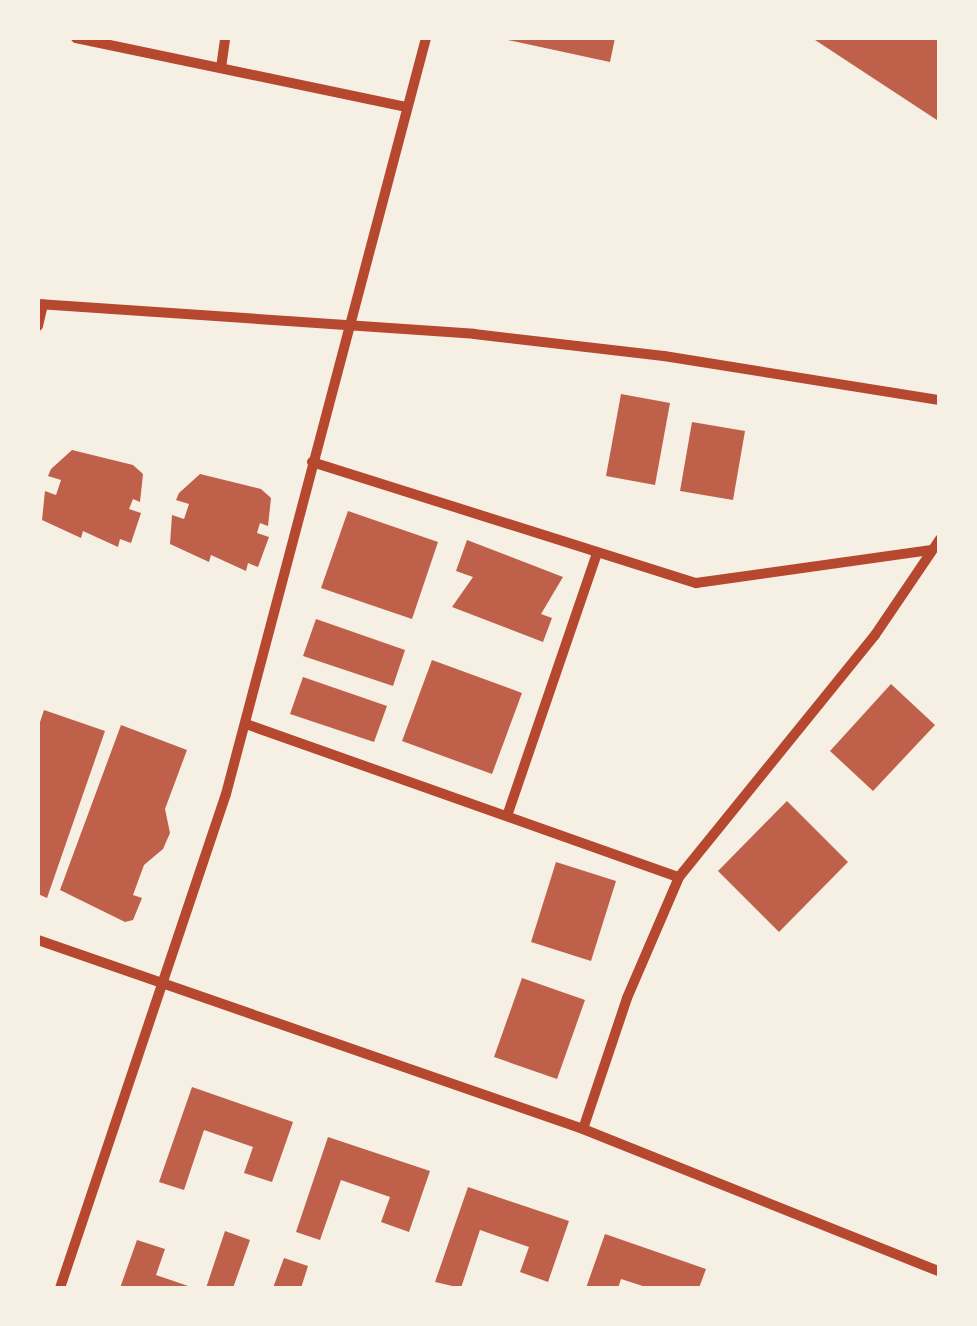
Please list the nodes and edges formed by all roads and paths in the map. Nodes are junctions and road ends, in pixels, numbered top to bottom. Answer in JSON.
{"nodes":[{"id":1,"x":76,"y":38,"type":"edge"},
{"id":2,"x":225,"y":38,"type":"edge"},
{"id":3,"x":426,"y":38,"type":"edge"},
{"id":4,"x":221,"y":68,"type":"junction"},
{"id":5,"x":407,"y":107,"type":"junction"},
{"id":6,"x":40,"y":305,"type":"edge"},
{"id":7,"x":38,"y":326,"type":"edge"},
{"id":8,"x":347,"y":326,"type":"junction"},
{"id":9,"x":940,"y":400,"type":"edge"},
{"id":10,"x":312,"y":462,"type":"junction"},
{"id":11,"x":940,"y":539,"type":"edge"},
{"id":12,"x":932,"y":550,"type":"junction"},
{"id":13,"x":596,"y":556,"type":"junction"},
{"id":14,"x":246,"y":724,"type":"junction"},
{"id":15,"x":507,"y":816,"type":"junction"},
{"id":16,"x":679,"y":877,"type":"junction"},
{"id":17,"x":38,"y":940,"type":"edge"},
{"id":18,"x":162,"y":982,"type":"junction"},
{"id":19,"x":582,"y":1129,"type":"junction"},
{"id":20,"x":940,"y":1272,"type":"edge"},
{"id":21,"x":60,"y":1288,"type":"edge"}],
"edges":[{"from":1,"to":4,"type":"street"},
{"from":2,"to":4,"type":"street"},
{"from":3,"to":5,"type":"street"},
{"from":4,"to":5,"type":"street"},
{"from":5,"to":8,"type":"street"},
{"from":6,"to":7,"type":"street"},
{"from":6,"to":8,"type":"street"},
{"from":8,"to":9,"type":"street"},
{"from":8,"to":10,"type":"street"},
{"from":10,"to":13,"type":"street"},
{"from":10,"to":14,"type":"street"},
{"from":11,"to":12,"type":"street"},
{"from":12,"to":13,"type":"street"},
{"from":12,"to":16,"type":"street"},
{"from":13,"to":15,"type":"street"},
{"from":14,"to":15,"type":"street"},
{"from":14,"to":18,"type":"street"},
{"from":15,"to":16,"type":"street"},
{"from":16,"to":19,"type":"street"},
{"from":17,"to":18,"type":"street"},
{"from":18,"to":19,"type":"street"},
{"from":18,"to":21,"type":"street"},
{"from":19,"to":20,"type":"street"}]}
